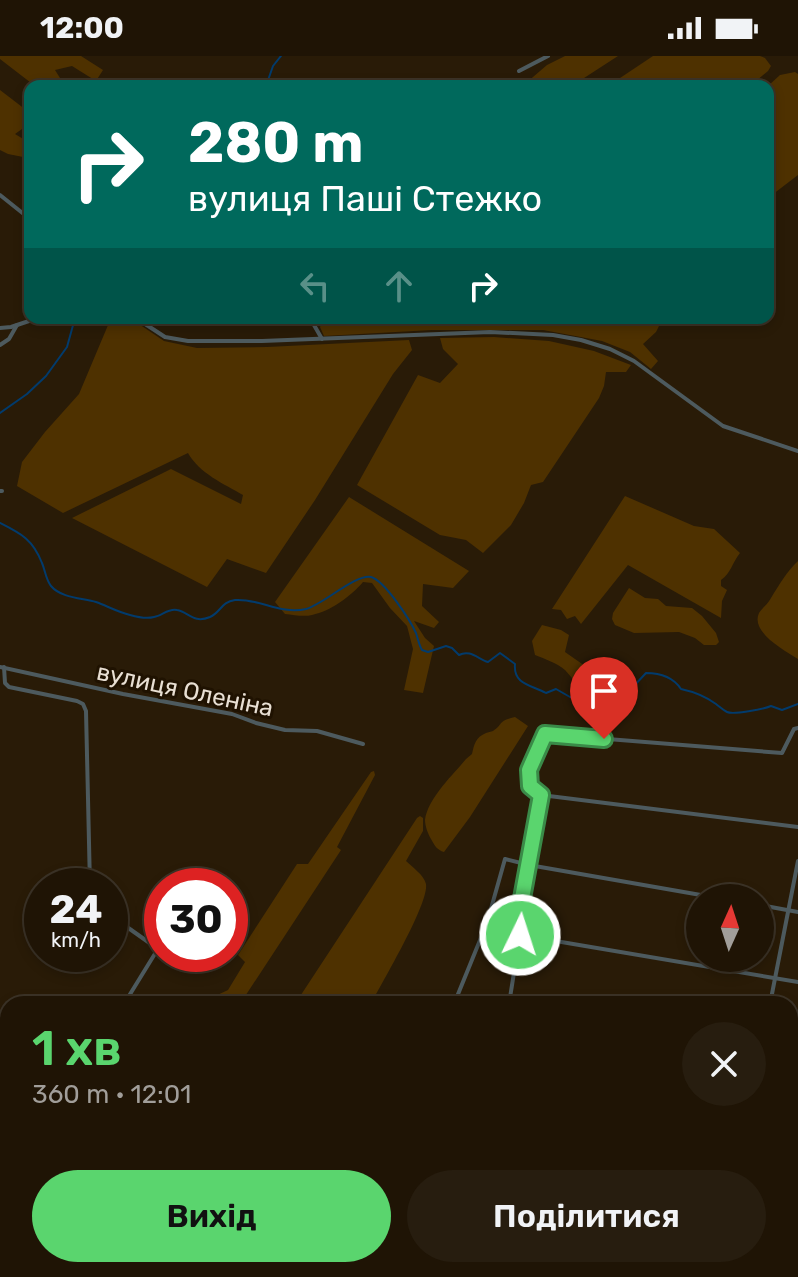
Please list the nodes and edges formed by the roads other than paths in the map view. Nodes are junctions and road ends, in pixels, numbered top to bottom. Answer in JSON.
{"nodes":[{"id":1,"x":548,"y":56,"type":"edge"},
{"id":2,"x":519,"y":71,"type":"dead end"},
{"id":3,"x":0,"y":195,"type":"edge"},
{"id":4,"x":24,"y":214,"type":"edge"},
{"id":5,"x":24,"y":323,"type":"edge"},
{"id":6,"x":145,"y":324,"type":"edge"},
{"id":7,"x":313,"y":324,"type":"edge"},
{"id":8,"x":17,"y":325,"type":"junction"},
{"id":9,"x":0,"y":328,"type":"edge"},
{"id":10,"x":322,"y":339,"type":"junction"},
{"id":11,"x":0,"y":345,"type":"edge"},
{"id":12,"x":798,"y":451,"type":"edge"},
{"id":13,"x":2,"y":667,"type":"edge"},
{"id":14,"x":798,"y":728,"type":"edge"},
{"id":15,"x":363,"y":744,"type":"dead end"},
{"id":16,"x":541,"y":795,"type":"junction"},
{"id":17,"x":798,"y":827,"type":"edge"},
{"id":18,"x":798,"y":861,"type":"edge"},
{"id":19,"x":529,"y":865,"type":"junction"},
{"id":20,"x":90,"y":868,"type":"edge"},
{"id":21,"x":686,"y":892,"type":"edge"},
{"id":22,"x":774,"y":907,"type":"edge"},
{"id":23,"x":789,"y":910,"type":"junction"},
{"id":24,"x":798,"y":912,"type":"edge"},
{"id":25,"x":487,"y":923,"type":"junction"},
{"id":26,"x":128,"y":928,"type":"edge"},
{"id":27,"x":518,"y":933,"type":"junction"},
{"id":28,"x":775,"y":977,"type":"junction"},
{"id":29,"x":798,"y":982,"type":"edge"},
{"id":30,"x":129,"y":996,"type":"edge"},
{"id":31,"x":457,"y":996,"type":"edge"},
{"id":32,"x":511,"y":996,"type":"edge"},
{"id":33,"x":771,"y":996,"type":"edge"}],
"edges":[{"from":1,"to":2,"type":"street"},
{"from":3,"to":4,"type":"street"},
{"from":5,"to":8,"type":"street"},
{"from":6,"to":10,"type":"street"},
{"from":7,"to":10,"type":"street"},
{"from":8,"to":9,"type":"street"},
{"from":8,"to":11,"type":"street"},
{"from":10,"to":12,"type":"street"},
{"from":13,"to":15,"type":"street","name":"вулиця Оленіна"},
{"from":13,"to":20,"type":"street"},
{"from":14,"to":16,"type":"street"},
{"from":16,"to":17,"type":"street"},
{"from":16,"to":19,"type":"street"},
{"from":18,"to":23,"type":"street"},
{"from":19,"to":21,"type":"street"},
{"from":19,"to":25,"type":"street"},
{"from":19,"to":27,"type":"street"},
{"from":22,"to":23,"type":"street"},
{"from":23,"to":24,"type":"street"},
{"from":23,"to":28,"type":"street"},
{"from":25,"to":27,"type":"street"},
{"from":25,"to":31,"type":"street"},
{"from":26,"to":30,"type":"street"},
{"from":27,"to":28,"type":"street"},
{"from":27,"to":32,"type":"street"},
{"from":28,"to":29,"type":"street"},
{"from":28,"to":33,"type":"street"}]}
